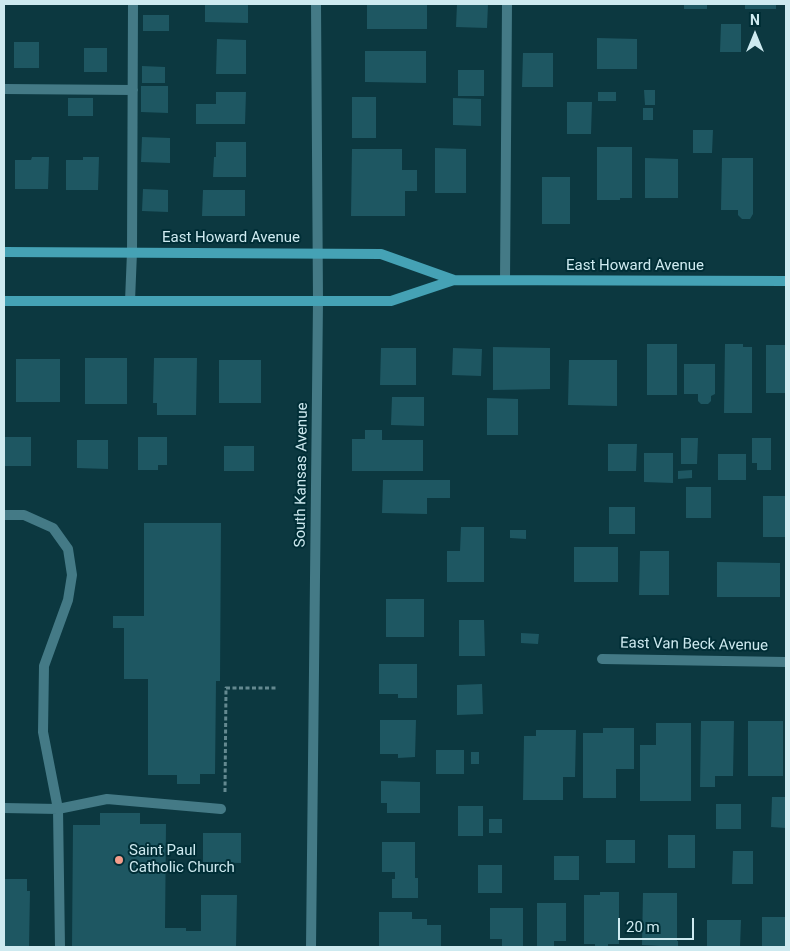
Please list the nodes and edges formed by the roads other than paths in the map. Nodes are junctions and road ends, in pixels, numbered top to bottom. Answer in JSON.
{"nodes":[{"id":1,"x":133,"y":4,"type":"edge"},
{"id":2,"x":316,"y":4,"type":"edge"},
{"id":3,"x":506,"y":4,"type":"edge"},
{"id":4,"x":4,"y":89,"type":"edge"},
{"id":5,"x":133,"y":90,"type":"junction"},
{"id":6,"x":4,"y":252,"type":"edge"},
{"id":7,"x":132,"y":252,"type":"junction"},
{"id":8,"x":318,"y":253,"type":"junction"},
{"id":9,"x":454,"y":280,"type":"junction"},
{"id":10,"x":505,"y":280,"type":"junction"},
{"id":11,"x":786,"y":281,"type":"edge"},
{"id":12,"x":4,"y":301,"type":"edge"},
{"id":13,"x":130,"y":301,"type":"junction"},
{"id":14,"x":318,"y":302,"type":"junction"},
{"id":15,"x":4,"y":514,"type":"edge"},
{"id":16,"x":602,"y":659,"type":"dead end"},
{"id":17,"x":786,"y":662,"type":"edge"},
{"id":18,"x":4,"y":808,"type":"edge"},
{"id":19,"x":58,"y":808,"type":"junction"},
{"id":20,"x":221,"y":809,"type":"road end"},
{"id":21,"x":60,"y":947,"type":"edge"},
{"id":22,"x":311,"y":947,"type":"edge"}],
"edges":[{"from":1,"to":5,"type":"street"},
{"from":2,"to":8,"type":"street","name":"South Kansas Avenue"},
{"from":3,"to":10,"type":"street"},
{"from":4,"to":5,"type":"street"},
{"from":5,"to":7,"type":"street"},
{"from":6,"to":7,"type":"main road","name":"East Howard Avenue"},
{"from":7,"to":8,"type":"main road","name":"East Howard Avenue"},
{"from":7,"to":13,"type":"street"},
{"from":8,"to":9,"type":"main road","name":"East Howard Avenue"},
{"from":8,"to":14,"type":"street","name":"South Kansas Avenue"},
{"from":9,"to":10,"type":"main road","name":"East Howard Avenue"},
{"from":9,"to":14,"type":"main road","name":"East Howard Avenue"},
{"from":10,"to":11,"type":"main road","name":"East Howard Avenue"},
{"from":12,"to":13,"type":"main road","name":"East Howard Avenue"},
{"from":13,"to":14,"type":"main road","name":"East Howard Avenue"},
{"from":14,"to":22,"type":"street","name":"South Kansas Avenue"},
{"from":15,"to":19,"type":"street"},
{"from":16,"to":17,"type":"street","name":"East Van Beck Avenue"},
{"from":18,"to":19,"type":"street"},
{"from":19,"to":20,"type":"street"},
{"from":19,"to":21,"type":"street"}]}
